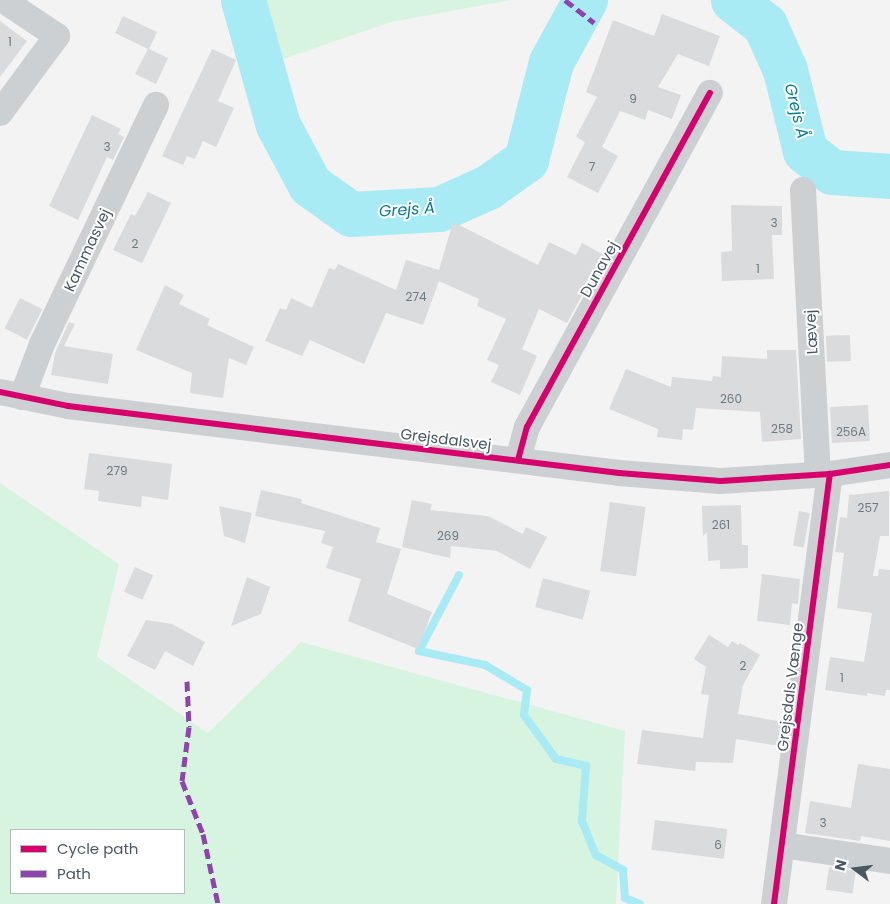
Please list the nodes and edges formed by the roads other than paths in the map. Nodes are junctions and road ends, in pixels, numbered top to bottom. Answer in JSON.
{"nodes":[{"id":1,"x":3,"y":0,"type":"edge"},
{"id":2,"x":710,"y":93,"type":"dead end"},
{"id":3,"x":156,"y":105,"type":"dead end"},
{"id":4,"x":0,"y":113,"type":"edge"},
{"id":5,"x":803,"y":190,"type":"dead end"},
{"id":6,"x":11,"y":394,"type":"edge"},
{"id":7,"x":518,"y":460,"type":"junction"},
{"id":8,"x":890,"y":465,"type":"edge"},
{"id":9,"x":824,"y":474,"type":"junction"},
{"id":10,"x":782,"y":845,"type":"junction"},
{"id":11,"x":890,"y":861,"type":"edge"},
{"id":12,"x":774,"y":904,"type":"edge"}],
"edges":[{"from":1,"to":4,"type":"street"},
{"from":2,"to":7,"type":"street","name":"Dunavej"},
{"from":3,"to":6,"type":"street","name":"Kammasvej"},
{"from":5,"to":9,"type":"street","name":"Lævej"},
{"from":6,"to":7,"type":"street","name":"Grejsdalsvej"},
{"from":7,"to":9,"type":"street","name":"Grejsdalsvej"},
{"from":8,"to":9,"type":"street","name":"Grejsdalsvej"},
{"from":9,"to":10,"type":"street","name":"Grejsdals Vænge"},
{"from":10,"to":11,"type":"street"},
{"from":10,"to":12,"type":"street","name":"Grejsdals Vænge"}]}
